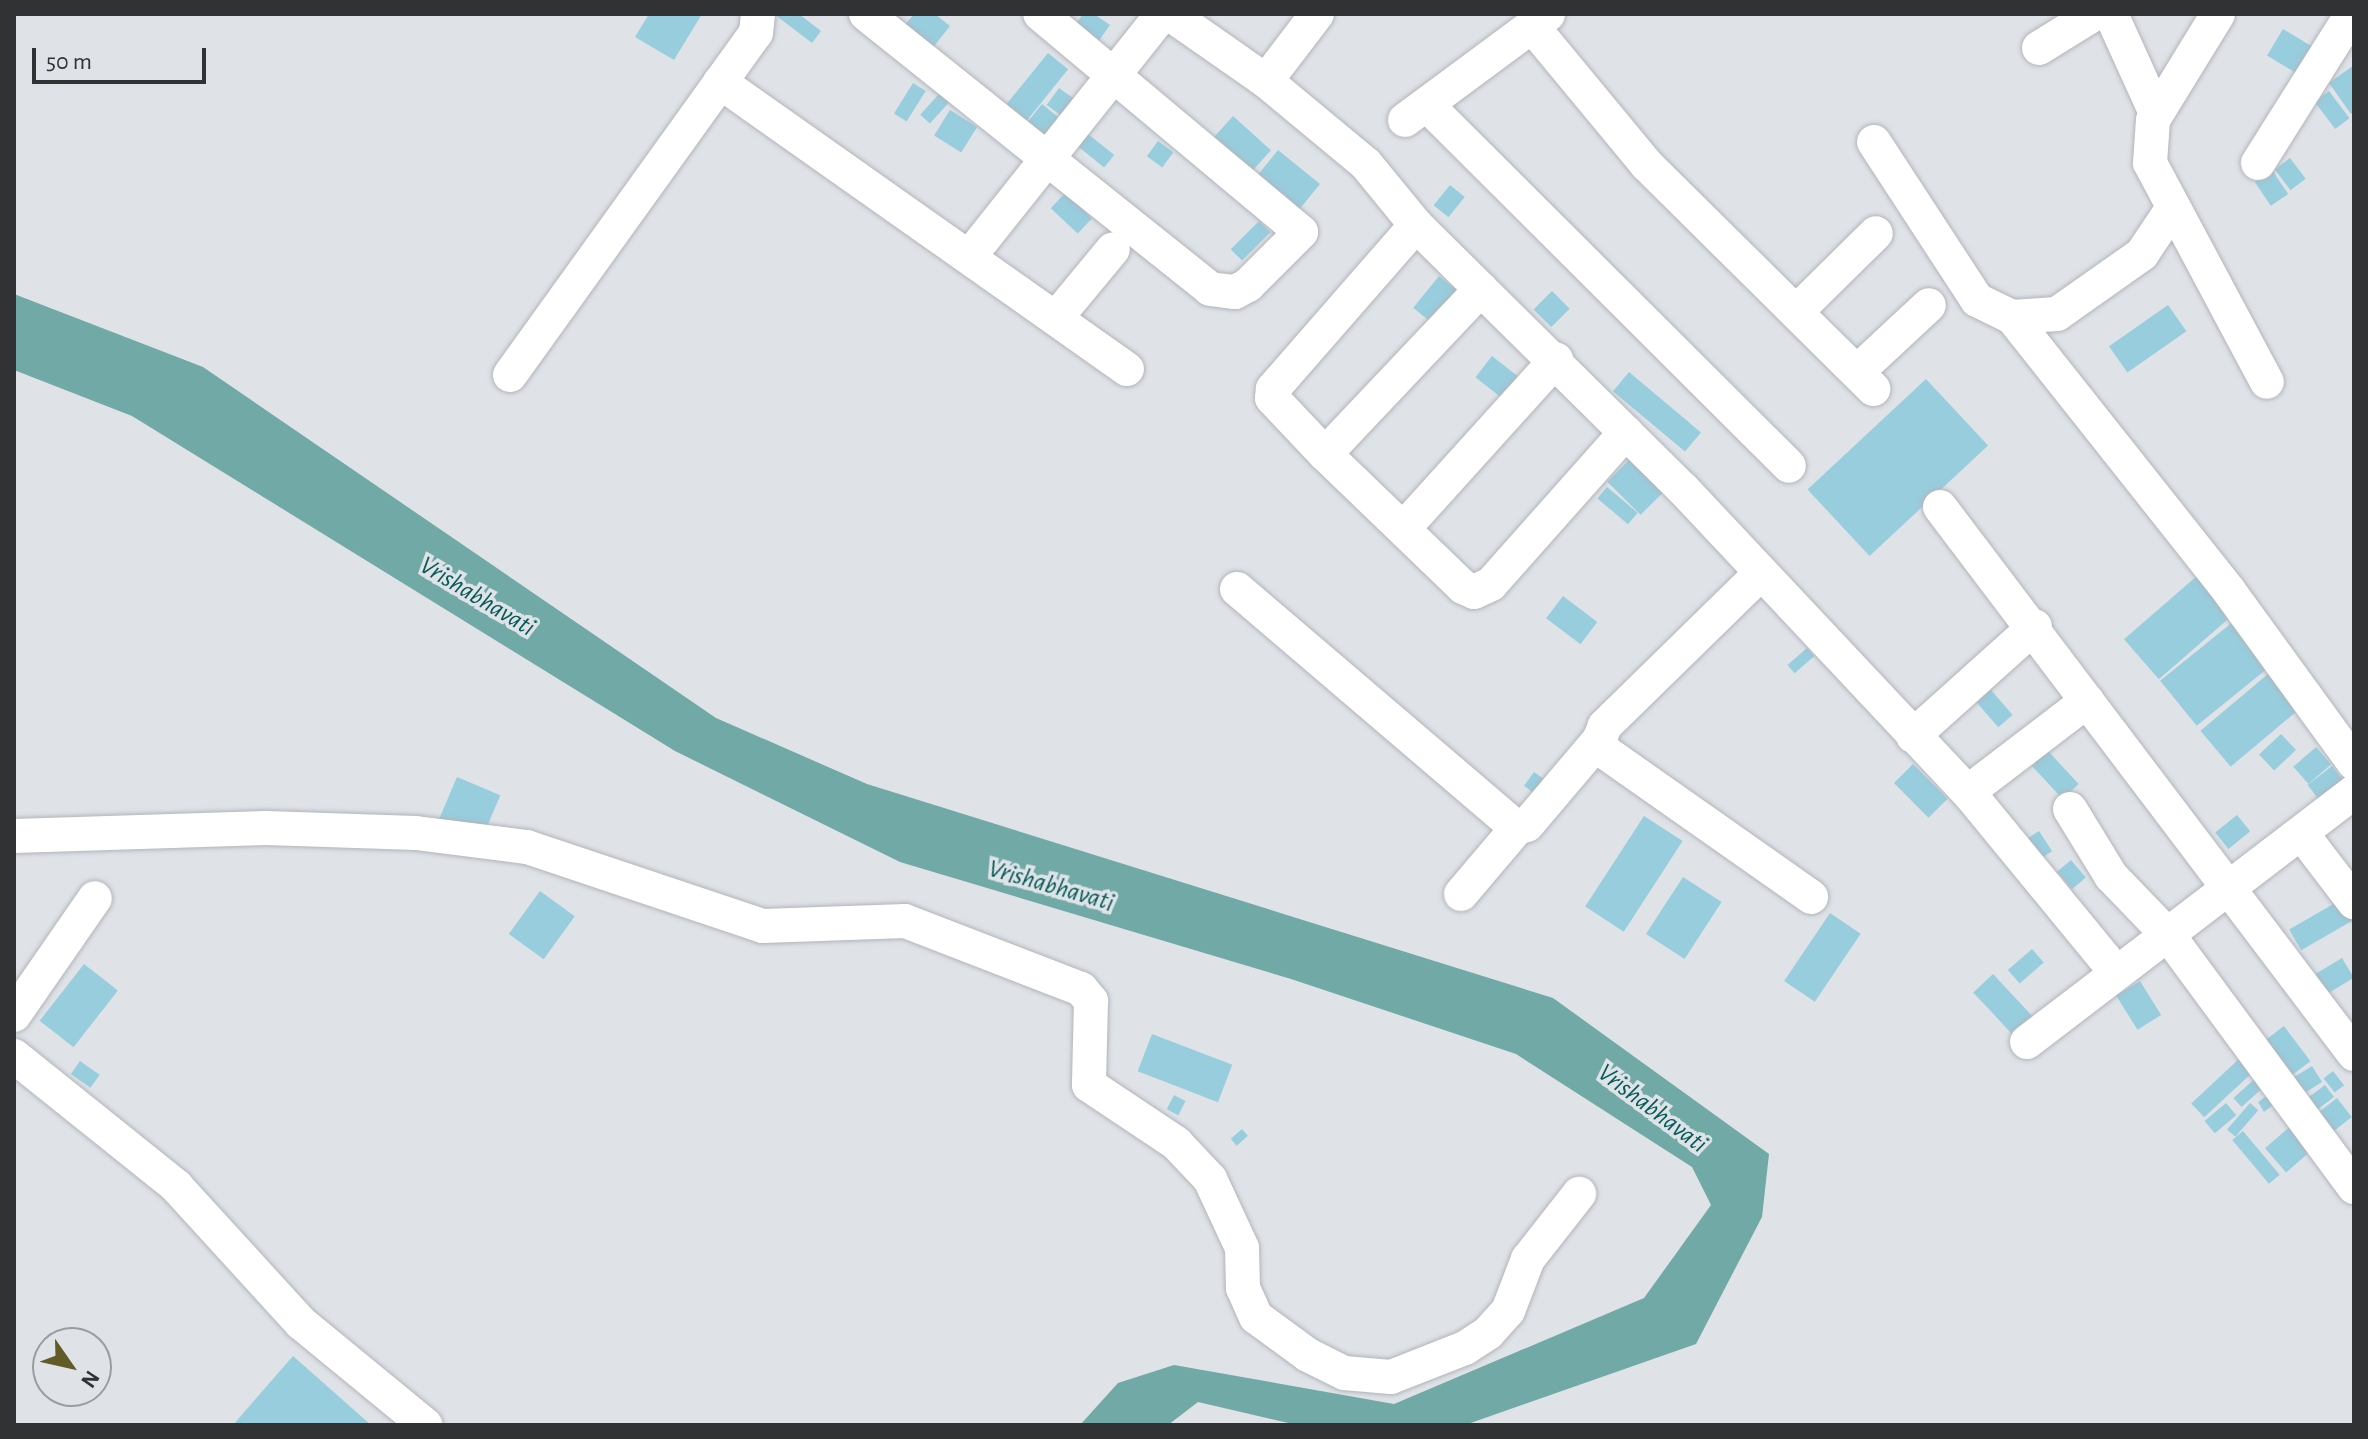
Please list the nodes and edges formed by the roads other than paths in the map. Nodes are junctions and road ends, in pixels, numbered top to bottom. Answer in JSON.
{"nodes":[{"id":1,"x":758,"y":14,"type":"edge"},
{"id":2,"x":866,"y":14,"type":"edge"},
{"id":3,"x":1040,"y":14,"type":"edge"},
{"id":4,"x":1162,"y":14,"type":"edge"},
{"id":5,"x":1170,"y":14,"type":"edge"},
{"id":6,"x":1317,"y":14,"type":"edge"},
{"id":7,"x":2094,"y":14,"type":"edge"},
{"id":8,"x":2111,"y":14,"type":"edge"},
{"id":9,"x":2218,"y":14,"type":"edge"},
{"id":10,"x":2352,"y":14,"type":"edge"},
{"id":11,"x":1540,"y":20,"type":"edge"},
{"id":12,"x":2039,"y":48,"type":"dead end"},
{"id":13,"x":1115,"y":76,"type":"junction"},
{"id":14,"x":1266,"y":81,"type":"junction"},
{"id":15,"x":720,"y":82,"type":"junction"},
{"id":16,"x":2156,"y":113,"type":"junction"},
{"id":17,"x":1874,"y":142,"type":"dead end"},
{"id":18,"x":1049,"y":162,"type":"junction"},
{"id":19,"x":2258,"y":163,"type":"dead end"},
{"id":20,"x":2172,"y":209,"type":"junction"},
{"id":21,"x":1416,"y":225,"type":"junction"},
{"id":22,"x":1876,"y":233,"type":"dead end"},
{"id":23,"x":1113,"y":249,"type":"dead end"},
{"id":24,"x":969,"y":257,"type":"junction"},
{"id":25,"x":1481,"y":289,"type":"junction"},
{"id":26,"x":1929,"y":305,"type":"dead end"},
{"id":27,"x":1796,"y":312,"type":"junction"},
{"id":28,"x":2012,"y":317,"type":"junction"},
{"id":29,"x":1056,"y":318,"type":"junction"},
{"id":30,"x":1556,"y":360,"type":"junction"},
{"id":31,"x":1127,"y":369,"type":"dead end"},
{"id":32,"x":510,"y":375,"type":"dead end"},
{"id":33,"x":2267,"y":382,"type":"dead end"},
{"id":34,"x":1626,"y":432,"type":"junction"},
{"id":35,"x":1325,"y":454,"type":"junction"},
{"id":36,"x":1789,"y":466,"type":"dead end"},
{"id":37,"x":1940,"y":507,"type":"dead end"},
{"id":38,"x":1404,"y":528,"type":"junction"},
{"id":39,"x":1761,"y":573,"type":"junction"},
{"id":40,"x":1237,"y":589,"type":"dead end"},
{"id":41,"x":2035,"y":626,"type":"junction"},
{"id":42,"x":2087,"y":701,"type":"junction"},
{"id":43,"x":1913,"y":736,"type":"junction"},
{"id":44,"x":1599,"y":740,"type":"junction"},
{"id":45,"x":2354,"y":763,"type":"edge"},
{"id":46,"x":1968,"y":792,"type":"junction"},
{"id":47,"x":2354,"y":792,"type":"edge"},
{"id":48,"x":2070,"y":809,"type":"dead end"},
{"id":49,"x":1517,"y":828,"type":"junction"},
{"id":50,"x":2302,"y":834,"type":"junction"},
{"id":51,"x":14,"y":836,"type":"edge"},
{"id":52,"x":2230,"y":885,"type":"junction"},
{"id":53,"x":1461,"y":894,"type":"dead end"},
{"id":54,"x":1811,"y":897,"type":"dead end"},
{"id":55,"x":95,"y":898,"type":"dead end"},
{"id":56,"x":2354,"y":902,"type":"edge"},
{"id":57,"x":2169,"y":936,"type":"junction"},
{"id":58,"x":2116,"y":972,"type":"junction"},
{"id":59,"x":14,"y":1015,"type":"edge"},
{"id":60,"x":2027,"y":1042,"type":"dead end"},
{"id":61,"x":2354,"y":1054,"type":"edge"},
{"id":62,"x":14,"y":1056,"type":"edge"},
{"id":63,"x":2354,"y":1187,"type":"edge"},
{"id":64,"x":1579,"y":1194,"type":"dead end"},
{"id":65,"x":425,"y":1425,"type":"edge"}],
"edges":[{"from":1,"to":15,"type":"street"},
{"from":2,"to":18,"type":"street"},
{"from":3,"to":13,"type":"street"},
{"from":4,"to":13,"type":"street"},
{"from":5,"to":14,"type":"street"},
{"from":6,"to":14,"type":"street"},
{"from":7,"to":12,"type":"street"},
{"from":8,"to":16,"type":"street"},
{"from":9,"to":16,"type":"street"},
{"from":10,"to":19,"type":"street"},
{"from":11,"to":27,"type":"street"},
{"from":11,"to":36,"type":"street"},
{"from":13,"to":18,"type":"street"},
{"from":13,"to":18,"type":"street"},
{"from":14,"to":21,"type":"street"},
{"from":15,"to":24,"type":"street"},
{"from":15,"to":32,"type":"street"},
{"from":16,"to":20,"type":"street"},
{"from":17,"to":28,"type":"street"},
{"from":18,"to":24,"type":"street"},
{"from":20,"to":28,"type":"street"},
{"from":20,"to":33,"type":"street"},
{"from":21,"to":25,"type":"street"},
{"from":21,"to":35,"type":"street"},
{"from":22,"to":27,"type":"street"},
{"from":23,"to":29,"type":"street"},
{"from":24,"to":29,"type":"street"},
{"from":25,"to":30,"type":"street"},
{"from":25,"to":35,"type":"street"},
{"from":26,"to":27,"type":"street"},
{"from":28,"to":45,"type":"street"},
{"from":29,"to":31,"type":"street"},
{"from":30,"to":34,"type":"street"},
{"from":30,"to":38,"type":"street"},
{"from":34,"to":38,"type":"street"},
{"from":34,"to":39,"type":"street"},
{"from":35,"to":38,"type":"street"},
{"from":37,"to":41,"type":"street"},
{"from":39,"to":43,"type":"street"},
{"from":39,"to":44,"type":"street"},
{"from":40,"to":49,"type":"street"},
{"from":41,"to":42,"type":"street"},
{"from":41,"to":43,"type":"street"},
{"from":42,"to":46,"type":"street"},
{"from":42,"to":52,"type":"street"},
{"from":43,"to":46,"type":"street"},
{"from":44,"to":49,"type":"street"},
{"from":44,"to":54,"type":"street"},
{"from":46,"to":58,"type":"street"},
{"from":47,"to":50,"type":"street"},
{"from":48,"to":57,"type":"street"},
{"from":49,"to":53,"type":"street"},
{"from":50,"to":52,"type":"street"},
{"from":50,"to":56,"type":"street"},
{"from":51,"to":64,"type":"street"},
{"from":52,"to":57,"type":"street"},
{"from":52,"to":61,"type":"street"},
{"from":55,"to":59,"type":"street"},
{"from":57,"to":58,"type":"street"},
{"from":57,"to":63,"type":"street"},
{"from":58,"to":60,"type":"street"},
{"from":62,"to":65,"type":"street"}]}
